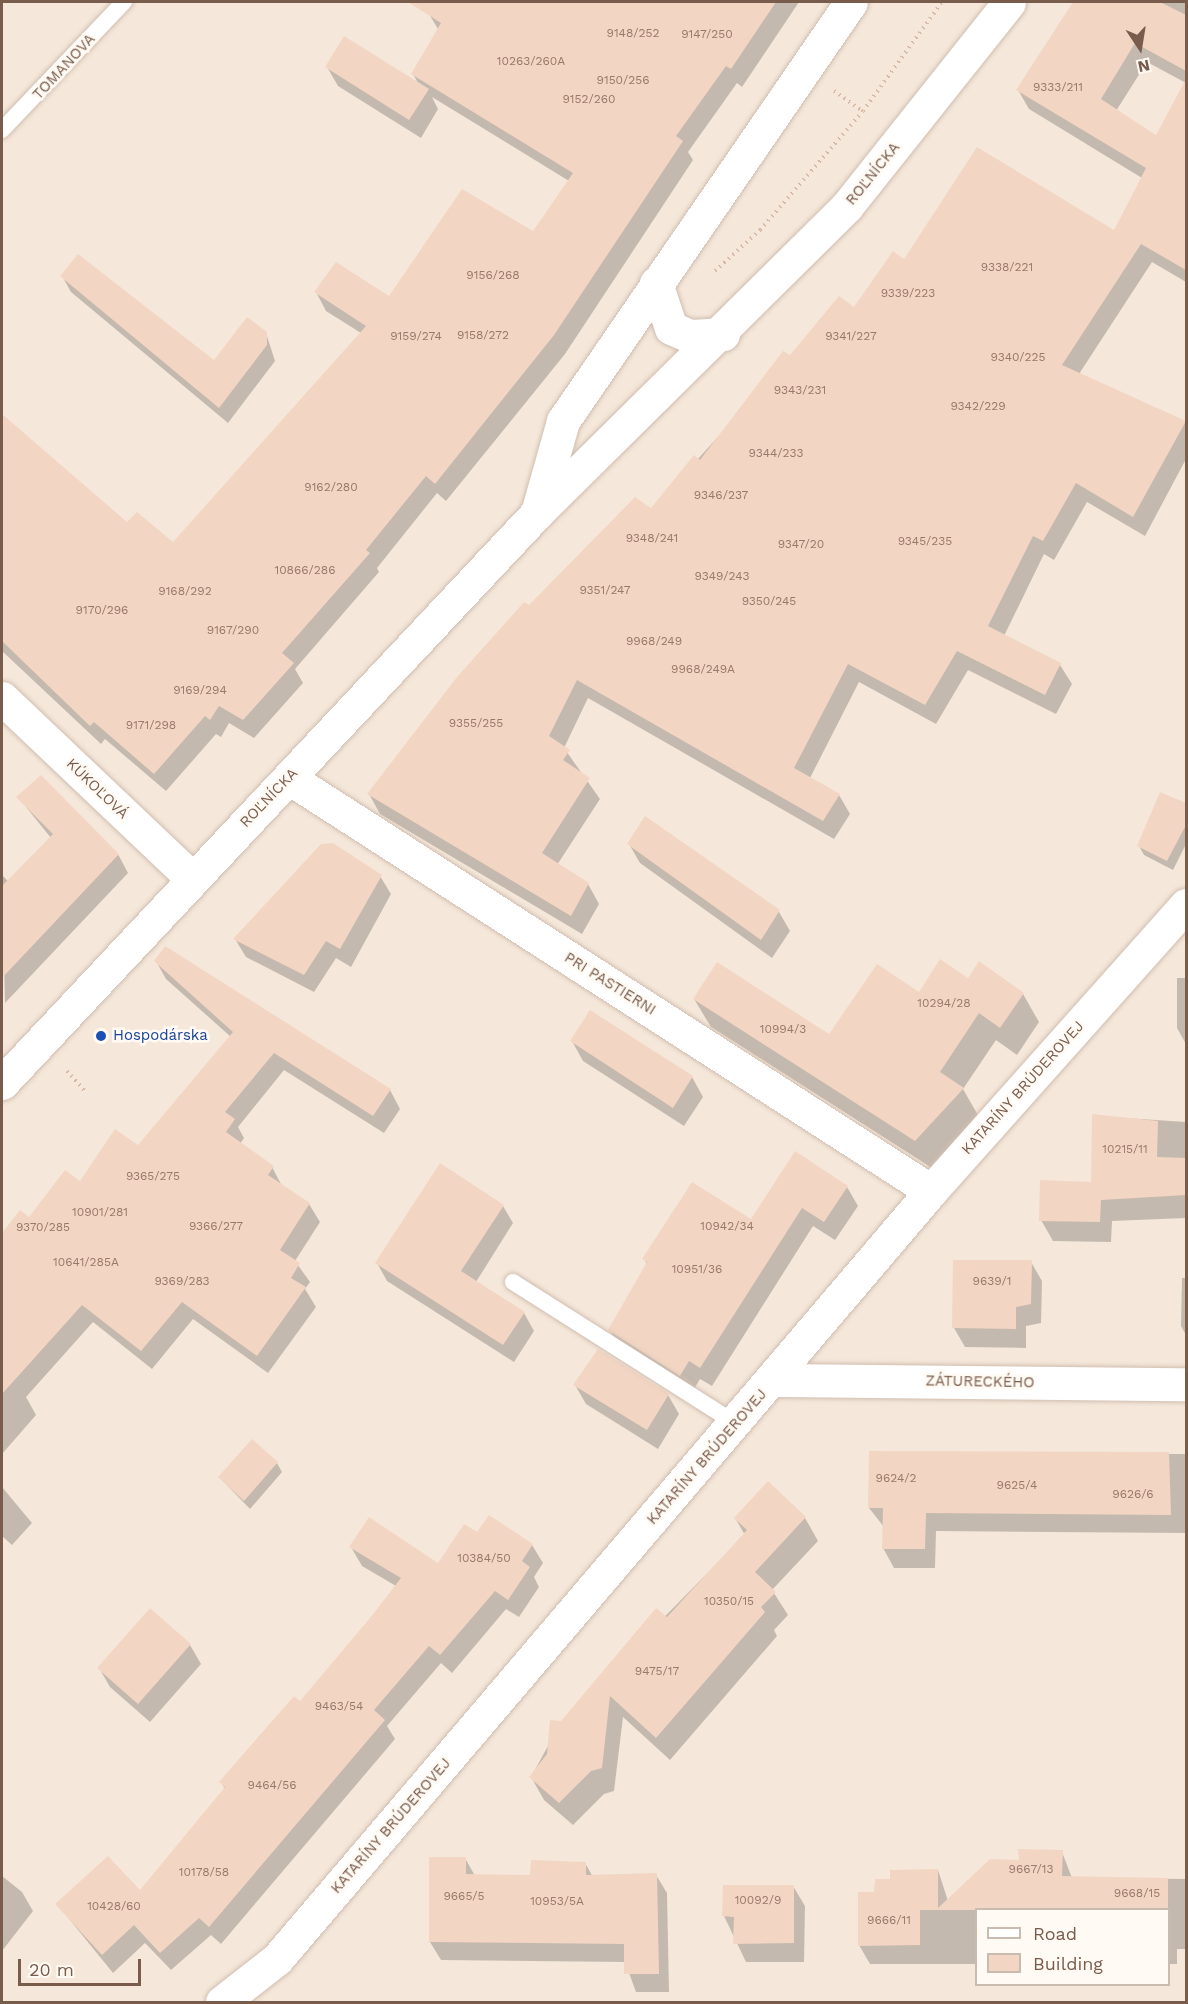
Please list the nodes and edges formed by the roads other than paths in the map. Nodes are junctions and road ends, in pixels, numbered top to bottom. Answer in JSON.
{"nodes":[{"id":1,"x":124,"y":2,"type":"edge"},
{"id":2,"x":851,"y":2,"type":"edge"},
{"id":3,"x":1009,"y":2,"type":"edge"},
{"id":4,"x":2,"y":130,"type":"edge"},
{"id":5,"x":656,"y":283,"type":"junction"},
{"id":6,"x":723,"y":334,"type":"junction"},
{"id":7,"x":537,"y":513,"type":"junction"},
{"id":8,"x":2,"y":698,"type":"edge"},
{"id":9,"x":289,"y":778,"type":"junction"},
{"id":10,"x":192,"y":879,"type":"junction"},
{"id":11,"x":1186,"y":905,"type":"edge"},
{"id":12,"x":2,"y":1083,"type":"edge"},
{"id":13,"x":931,"y":1191,"type":"junction"},
{"id":14,"x":513,"y":1282,"type":"dead end"},
{"id":15,"x":773,"y":1380,"type":"junction"},
{"id":16,"x":1186,"y":1384,"type":"edge"},
{"id":17,"x":735,"y":1423,"type":"junction"},
{"id":18,"x":222,"y":2002,"type":"edge"}],
"edges":[{"from":1,"to":4,"type":"lane","name":"TOMANOVA"},
{"from":2,"to":5,"type":"street","name":"ROĽNÍCKA"},
{"from":3,"to":6,"type":"street","name":"ROĽNÍCKA"},
{"from":5,"to":6,"type":"street"},
{"from":5,"to":7,"type":"street","name":"ROĽNÍCKA"},
{"from":6,"to":7,"type":"street","name":"ROĽNÍCKA"},
{"from":7,"to":9,"type":"street","name":"ROĽNÍCKA"},
{"from":8,"to":10,"type":"street","name":"KÚKOĽOVÁ"},
{"from":9,"to":10,"type":"street","name":"ROĽNÍCKA"},
{"from":9,"to":13,"type":"street","name":"PRI PASTIERNI"},
{"from":10,"to":12,"type":"street","name":"ROĽNÍCKA"},
{"from":11,"to":13,"type":"street","name":"KATARÍNY BRÚDEROVEJ"},
{"from":13,"to":15,"type":"street","name":"KATARÍNY BRÚDEROVEJ"},
{"from":14,"to":17,"type":"lane"},
{"from":15,"to":16,"type":"street","name":"ZÁTURECKÉHO"},
{"from":15,"to":17,"type":"street","name":"KATARÍNY BRÚDEROVEJ"},
{"from":17,"to":18,"type":"street","name":"KATARÍNY BRÚDEROVEJ"}]}
